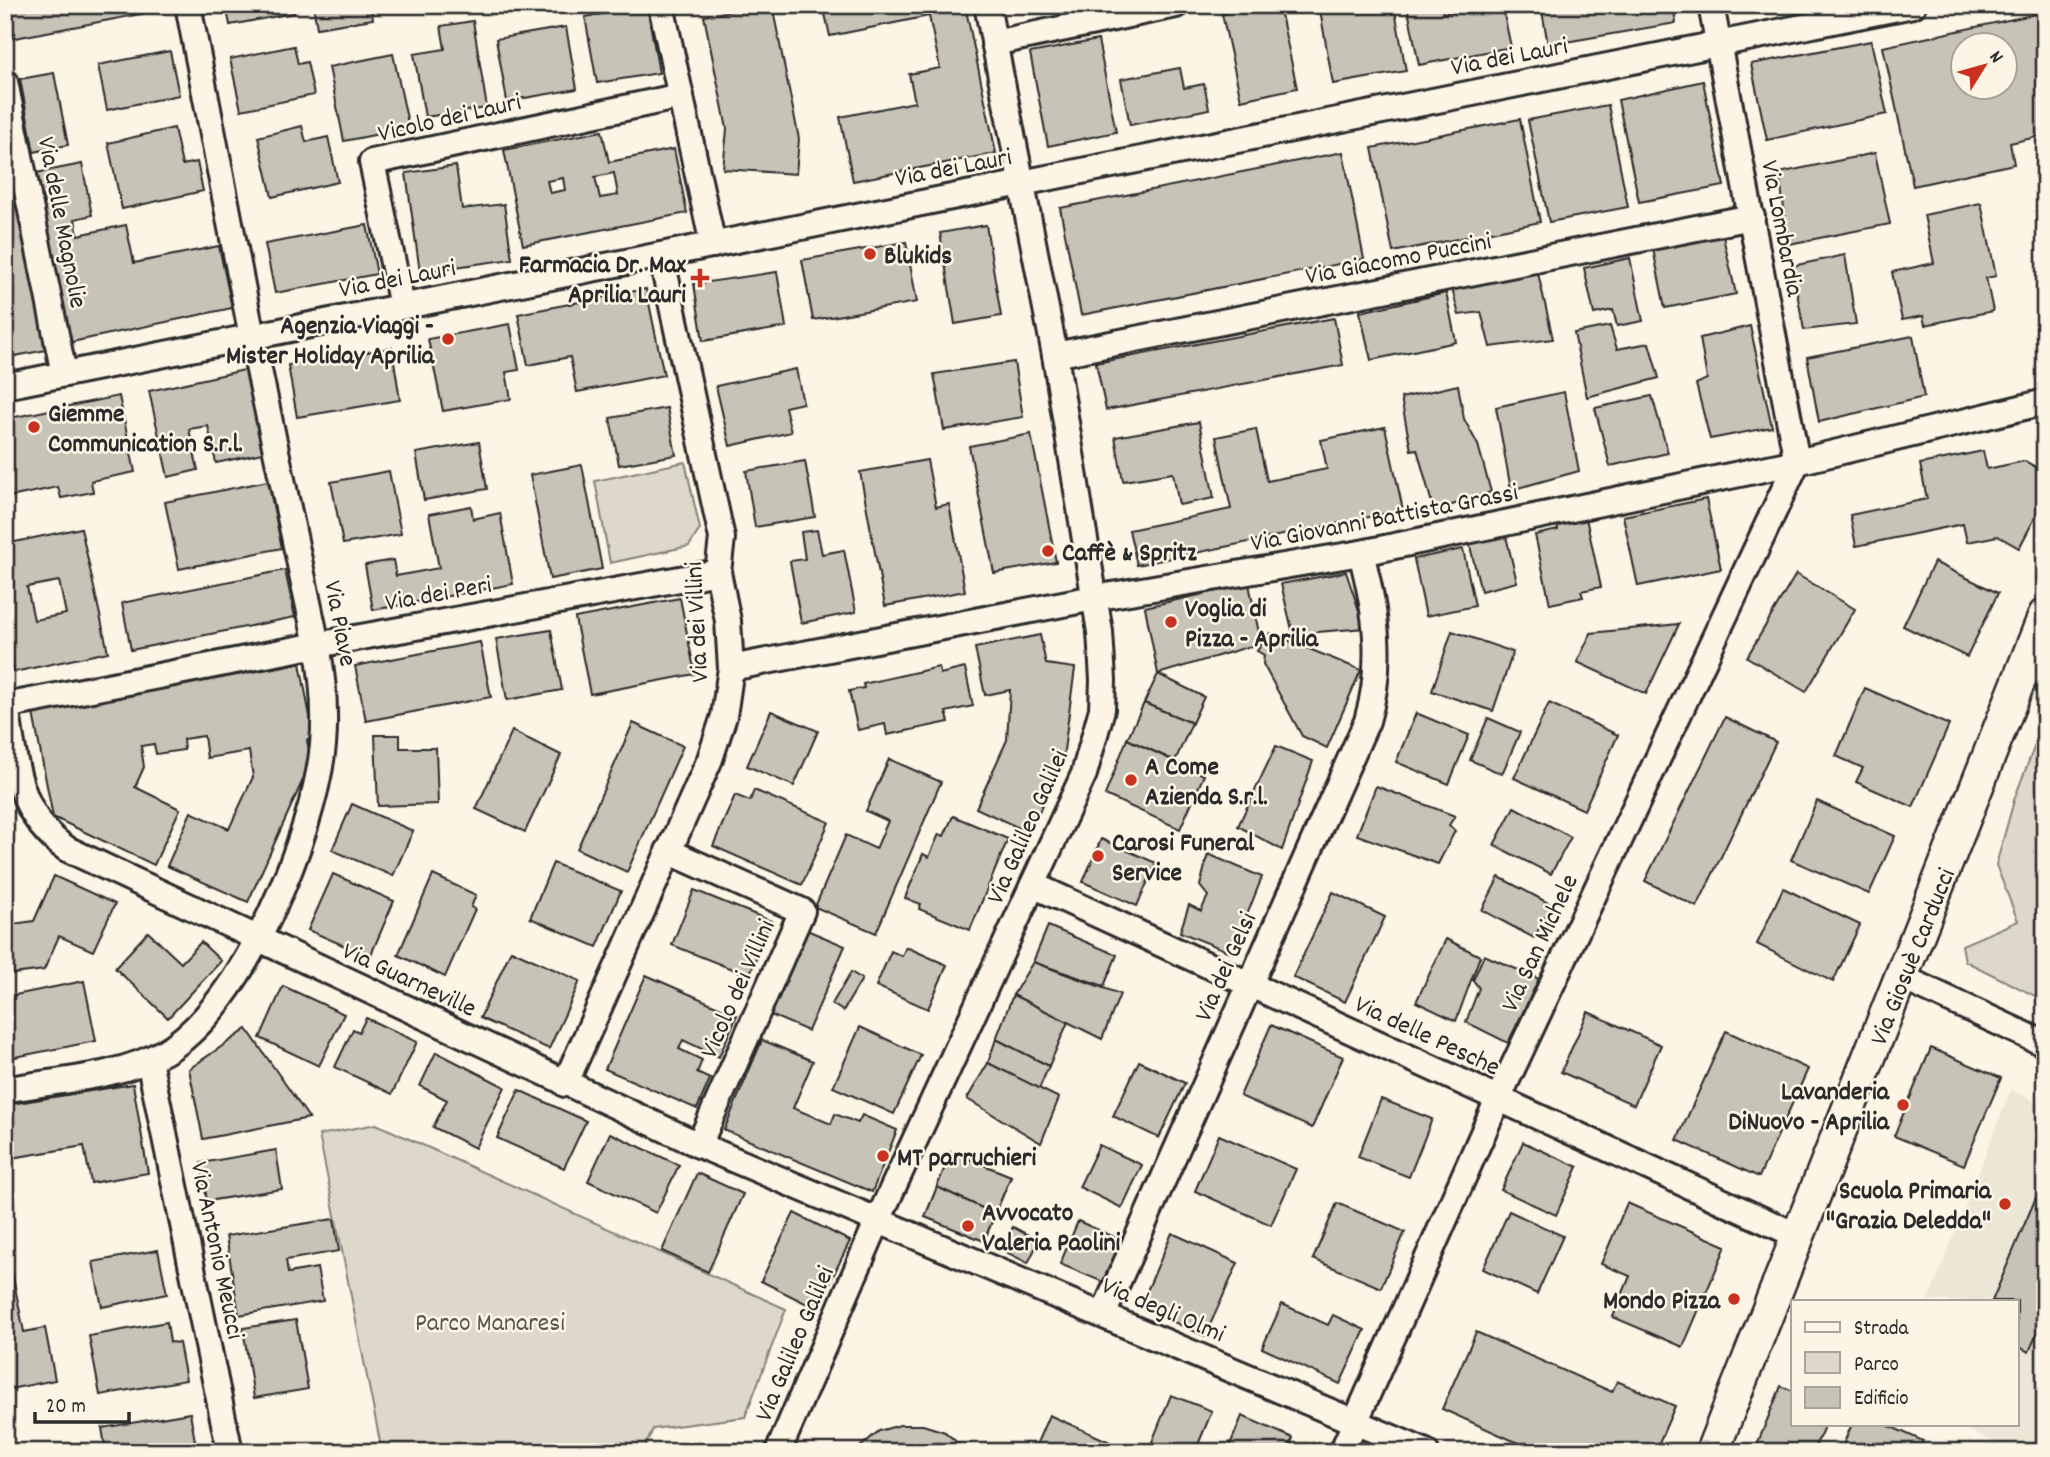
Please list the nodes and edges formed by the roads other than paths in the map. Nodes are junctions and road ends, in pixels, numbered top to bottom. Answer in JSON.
{"nodes":[{"id":1,"x":188,"y":5,"type":"edge"},
{"id":2,"x":661,"y":5,"type":"edge"},
{"id":3,"x":986,"y":5,"type":"edge"},
{"id":4,"x":1176,"y":5,"type":"edge"},
{"id":5,"x":1711,"y":5,"type":"edge"},
{"id":6,"x":1913,"y":5,"type":"edge"},
{"id":7,"x":994,"y":43,"type":"junction"},
{"id":8,"x":1719,"y":44,"type":"junction"},
{"id":9,"x":5,"y":82,"type":"edge"},
{"id":10,"x":681,"y":96,"type":"junction"},
{"id":11,"x":1023,"y":183,"type":"junction"},
{"id":12,"x":1752,"y":217,"type":"junction"},
{"id":13,"x":712,"y":245,"type":"junction"},
{"id":14,"x":661,"y":255,"type":"junction"},
{"id":15,"x":402,"y":306,"type":"junction"},
{"id":16,"x":252,"y":337,"type":"junction"},
{"id":17,"x":1055,"y":355,"type":"junction"},
{"id":18,"x":64,"y":374,"type":"junction"},
{"id":19,"x":5,"y":386,"type":"edge"},
{"id":20,"x":2045,"y":402,"type":"edge"},
{"id":21,"x":1797,"y":462,"type":"junction"},
{"id":22,"x":1361,"y":554,"type":"junction"},
{"id":23,"x":718,"y":572,"type":"junction"},
{"id":24,"x":1094,"y":598,"type":"junction"},
{"id":25,"x":2045,"y":615,"type":"edge"},
{"id":26,"x":317,"y":645,"type":"junction"},
{"id":27,"x":732,"y":668,"type":"junction"},
{"id":28,"x":6,"y":706,"type":"edge"},
{"id":29,"x":668,"y":851,"type":"junction"},
{"id":30,"x":1033,"y":885,"type":"junction"},
{"id":31,"x":258,"y":939,"type":"junction"},
{"id":32,"x":1903,"y":978,"type":"junction"},
{"id":33,"x":1248,"y":984,"type":"junction"},
{"id":34,"x":2045,"y":1044,"type":"edge"},
{"id":35,"x":149,"y":1060,"type":"junction"},
{"id":36,"x":565,"y":1084,"type":"junction"},
{"id":37,"x":5,"y":1090,"type":"edge"},
{"id":38,"x":1498,"y":1099,"type":"junction"},
{"id":39,"x":699,"y":1145,"type":"junction"},
{"id":40,"x":878,"y":1220,"type":"junction"},
{"id":41,"x":1798,"y":1236,"type":"junction"},
{"id":42,"x":1103,"y":1315,"type":"junction"},
{"id":43,"x":1355,"y":1422,"type":"junction"},
{"id":44,"x":230,"y":1452,"type":"edge"},
{"id":45,"x":778,"y":1452,"type":"edge"},
{"id":46,"x":1342,"y":1452,"type":"edge"},
{"id":47,"x":1426,"y":1452,"type":"edge"},
{"id":48,"x":1712,"y":1452,"type":"edge"}],
"edges":[{"from":1,"to":16,"type":"street","name":"Via Piave"},
{"from":2,"to":10,"type":"street"},
{"from":3,"to":7,"type":"street","name":"Via Galileo Galilei"},
{"from":4,"to":7,"type":"street"},
{"from":5,"to":8,"type":"street","name":"Via Lombardia"},
{"from":6,"to":8,"type":"street","name":"Via dei Lauri"},
{"from":7,"to":11,"type":"street","name":"Via Galileo Galilei"},
{"from":8,"to":11,"type":"street","name":"Via dei Lauri"},
{"from":8,"to":12,"type":"street","name":"Via Lombardia"},
{"from":9,"to":18,"type":"street","name":"Via delle Magnolie"},
{"from":10,"to":13,"type":"street"},
{"from":10,"to":15,"type":"street","name":"Vicolo dei Lauri"},
{"from":11,"to":13,"type":"street","name":"Via dei Lauri"},
{"from":11,"to":17,"type":"street","name":"Via Galileo Galilei"},
{"from":12,"to":17,"type":"street","name":"Via Giacomo Puccini"},
{"from":12,"to":21,"type":"street","name":"Via Lombardia"},
{"from":13,"to":14,"type":"street","name":"Via dei Lauri"},
{"from":14,"to":15,"type":"street","name":"Via dei Lauri"},
{"from":14,"to":23,"type":"street","name":"Via dei Villini"},
{"from":15,"to":16,"type":"street","name":"Via dei Lauri"},
{"from":16,"to":18,"type":"street","name":"Via dei Lauri"},
{"from":16,"to":26,"type":"street","name":"Via Piave"},
{"from":17,"to":24,"type":"street","name":"Via Galileo Galilei"},
{"from":18,"to":19,"type":"street","name":"Via dei Lauri"},
{"from":20,"to":21,"type":"street","name":"Via Giovanni Battista Grassi"},
{"from":21,"to":22,"type":"street","name":"Via Giovanni Battista Grassi"},
{"from":21,"to":38,"type":"street","name":"Via San Michele"},
{"from":22,"to":24,"type":"street","name":"Via Giovanni Battista Grassi"},
{"from":22,"to":33,"type":"street","name":"Via dei Gelsi"},
{"from":23,"to":26,"type":"street","name":"Via dei Peri"},
{"from":23,"to":27,"type":"street","name":"Via dei Villini"},
{"from":24,"to":27,"type":"street","name":"Via Giovanni Battista Grassi"},
{"from":24,"to":30,"type":"street","name":"Via Galileo Galilei"},
{"from":25,"to":32,"type":"street","name":"Via Giosuè Carducci"},
{"from":26,"to":28,"type":"street","name":"Via dei Peri"},
{"from":26,"to":31,"type":"street","name":"Via Piave"},
{"from":27,"to":29,"type":"street","name":"Via dei Villini"},
{"from":28,"to":31,"type":"street","name":"Via Guarneville"},
{"from":29,"to":36,"type":"street","name":"Via dei Villini"},
{"from":29,"to":39,"type":"street","name":"Vicolo dei Villini"},
{"from":30,"to":33,"type":"street","name":"Via delle Pesche"},
{"from":30,"to":40,"type":"street","name":"Via Galileo Galilei"},
{"from":31,"to":35,"type":"street","name":"Via Piave"},
{"from":31,"to":36,"type":"street","name":"Via Guarneville"},
{"from":32,"to":34,"type":"street"},
{"from":32,"to":41,"type":"street","name":"Via Giosuè Carducci"},
{"from":33,"to":38,"type":"street","name":"Via delle Pesche"},
{"from":33,"to":42,"type":"street","name":"Via dei Gelsi"},
{"from":35,"to":37,"type":"street","name":"Via Piave"},
{"from":35,"to":44,"type":"street","name":"Via Antonio Meucci"},
{"from":36,"to":39,"type":"street","name":"Via Guarneville"},
{"from":38,"to":41,"type":"street","name":"Via delle Pesche"},
{"from":38,"to":43,"type":"street","name":"Via San Michele"},
{"from":39,"to":40,"type":"street","name":"Via Guarneville"},
{"from":40,"to":42,"type":"street","name":"Via degli Olmi"},
{"from":40,"to":45,"type":"street","name":"Via Galileo Galilei"},
{"from":41,"to":48,"type":"street","name":"Via Giosuè Carducci"},
{"from":42,"to":43,"type":"street","name":"Via degli Olmi"},
{"from":43,"to":46,"type":"street","name":"Via San Michele"},
{"from":43,"to":47,"type":"street","name":"Via degli Olmi"}]}
